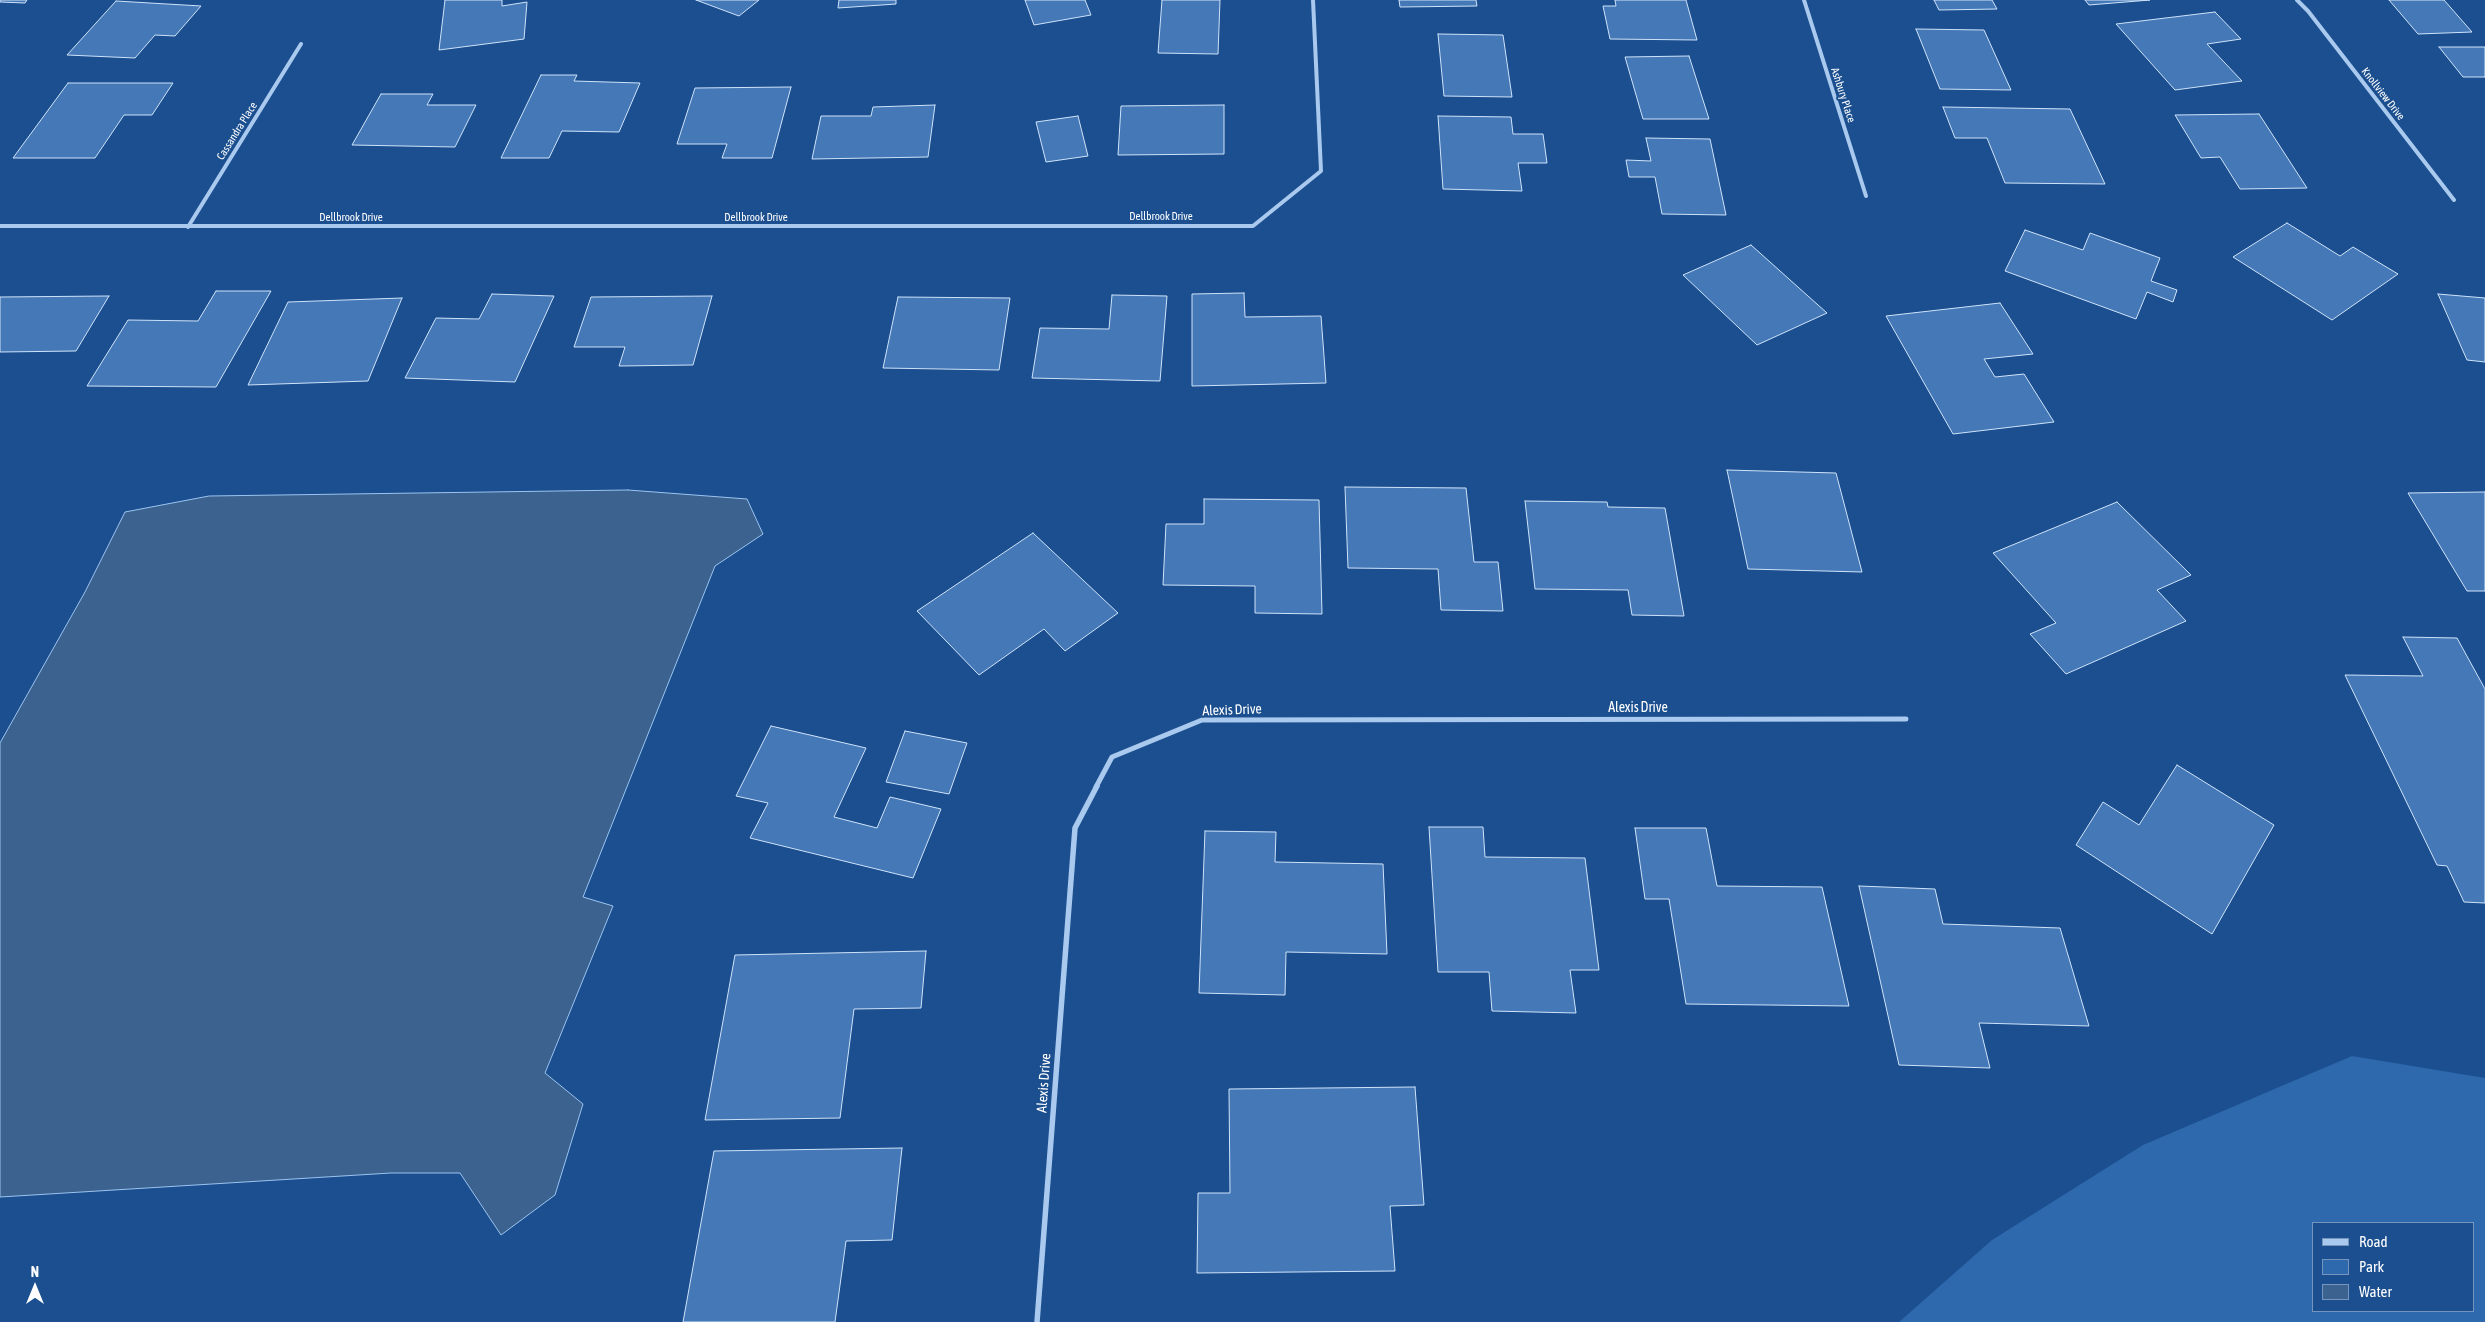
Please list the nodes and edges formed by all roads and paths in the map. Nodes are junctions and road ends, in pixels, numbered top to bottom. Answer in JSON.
{"nodes":[{"id":1,"x":1313,"y":0,"type":"edge"},
{"id":2,"x":1804,"y":0,"type":"edge"},
{"id":3,"x":2297,"y":0,"type":"edge"},
{"id":4,"x":301,"y":44,"type":"dead end"},
{"id":5,"x":1866,"y":196,"type":"dead end"},
{"id":6,"x":2454,"y":200,"type":"dead end"},
{"id":7,"x":0,"y":226,"type":"edge"},
{"id":8,"x":188,"y":227,"type":"junction"},
{"id":9,"x":1906,"y":719,"type":"dead end"},
{"id":10,"x":1037,"y":1322,"type":"edge"}],
"edges":[{"from":1,"to":8,"type":"street","name":"Dellbrook Drive"},
{"from":2,"to":5,"type":"street","name":"Ashbury Place"},
{"from":3,"to":6,"type":"street","name":"Knollview Drive"},
{"from":4,"to":8,"type":"street","name":"Cassandra Place"},
{"from":7,"to":8,"type":"street","name":"Dellbrook Drive"},
{"from":9,"to":10,"type":"street","name":"Alexis Drive"}]}
